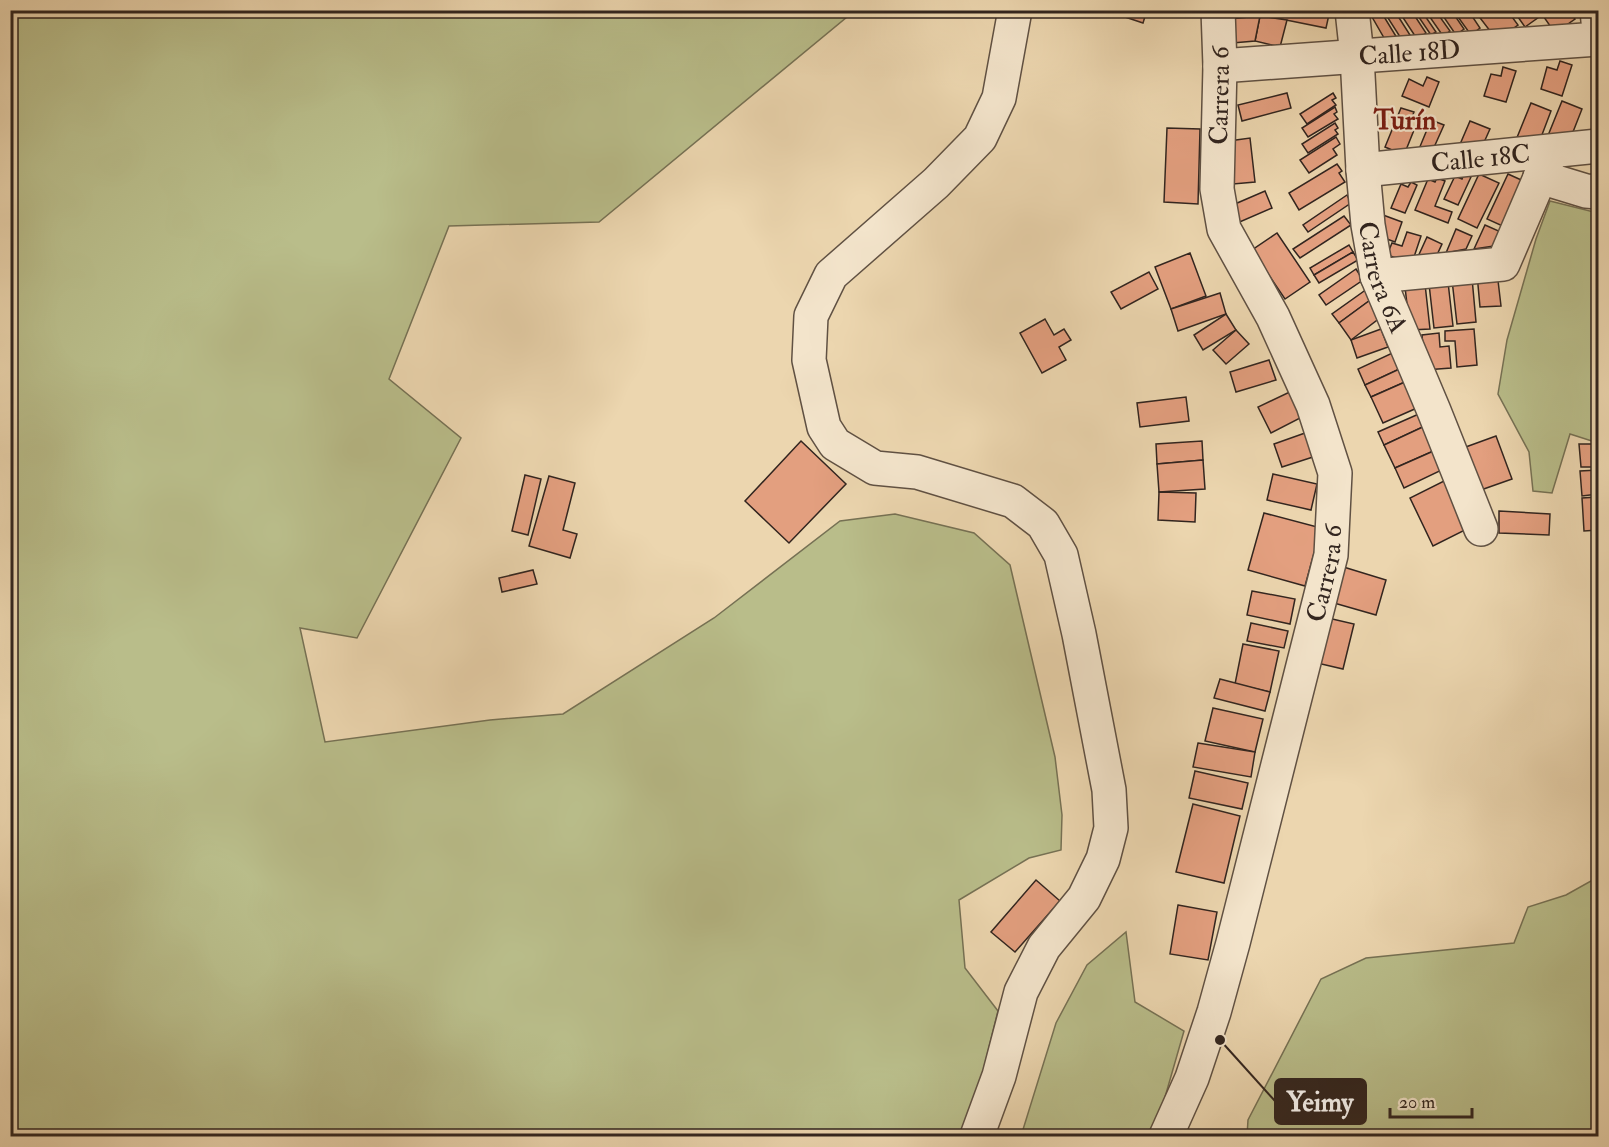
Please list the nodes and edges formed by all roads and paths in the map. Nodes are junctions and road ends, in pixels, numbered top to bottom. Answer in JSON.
{"nodes":[{"id":1,"x":1015,"y":10,"type":"edge"},
{"id":2,"x":1352,"y":10,"type":"edge"},
{"id":3,"x":1597,"y":10,"type":"edge"},
{"id":4,"x":1217,"y":11,"type":"edge"},
{"id":5,"x":1599,"y":21,"type":"edge"},
{"id":6,"x":1599,"y":39,"type":"edge"},
{"id":7,"x":1357,"y":56,"type":"junction"},
{"id":8,"x":1220,"y":66,"type":"junction"},
{"id":9,"x":1599,"y":146,"type":"edge"},
{"id":10,"x":1546,"y":165,"type":"junction"},
{"id":11,"x":1363,"y":170,"type":"junction"},
{"id":12,"x":1599,"y":192,"type":"edge"},
{"id":13,"x":1377,"y":276,"type":"junction"},
{"id":14,"x":1481,"y":529,"type":"dead end"},
{"id":15,"x":977,"y":1137,"type":"edge"},
{"id":16,"x":1166,"y":1137,"type":"edge"}],
"edges":[{"from":1,"to":15,"type":"street"},
{"from":2,"to":7,"type":"street","name":"Carrera 6A"},
{"from":3,"to":5,"type":"street"},
{"from":4,"to":8,"type":"street","name":"Carrera 6"},
{"from":6,"to":7,"type":"street","name":"Calle 18D"},
{"from":7,"to":8,"type":"street","name":"Calle 18D"},
{"from":7,"to":11,"type":"street","name":"Carrera 6A"},
{"from":8,"to":16,"type":"street","name":"Carrera 6"},
{"from":9,"to":10,"type":"street","name":"Calle 18C"},
{"from":10,"to":11,"type":"street","name":"Calle 18C"},
{"from":10,"to":12,"type":"street"},
{"from":10,"to":13,"type":"street"},
{"from":11,"to":13,"type":"street","name":"Carrera 6A"},
{"from":13,"to":14,"type":"street","name":"Carrera 6A"}]}
